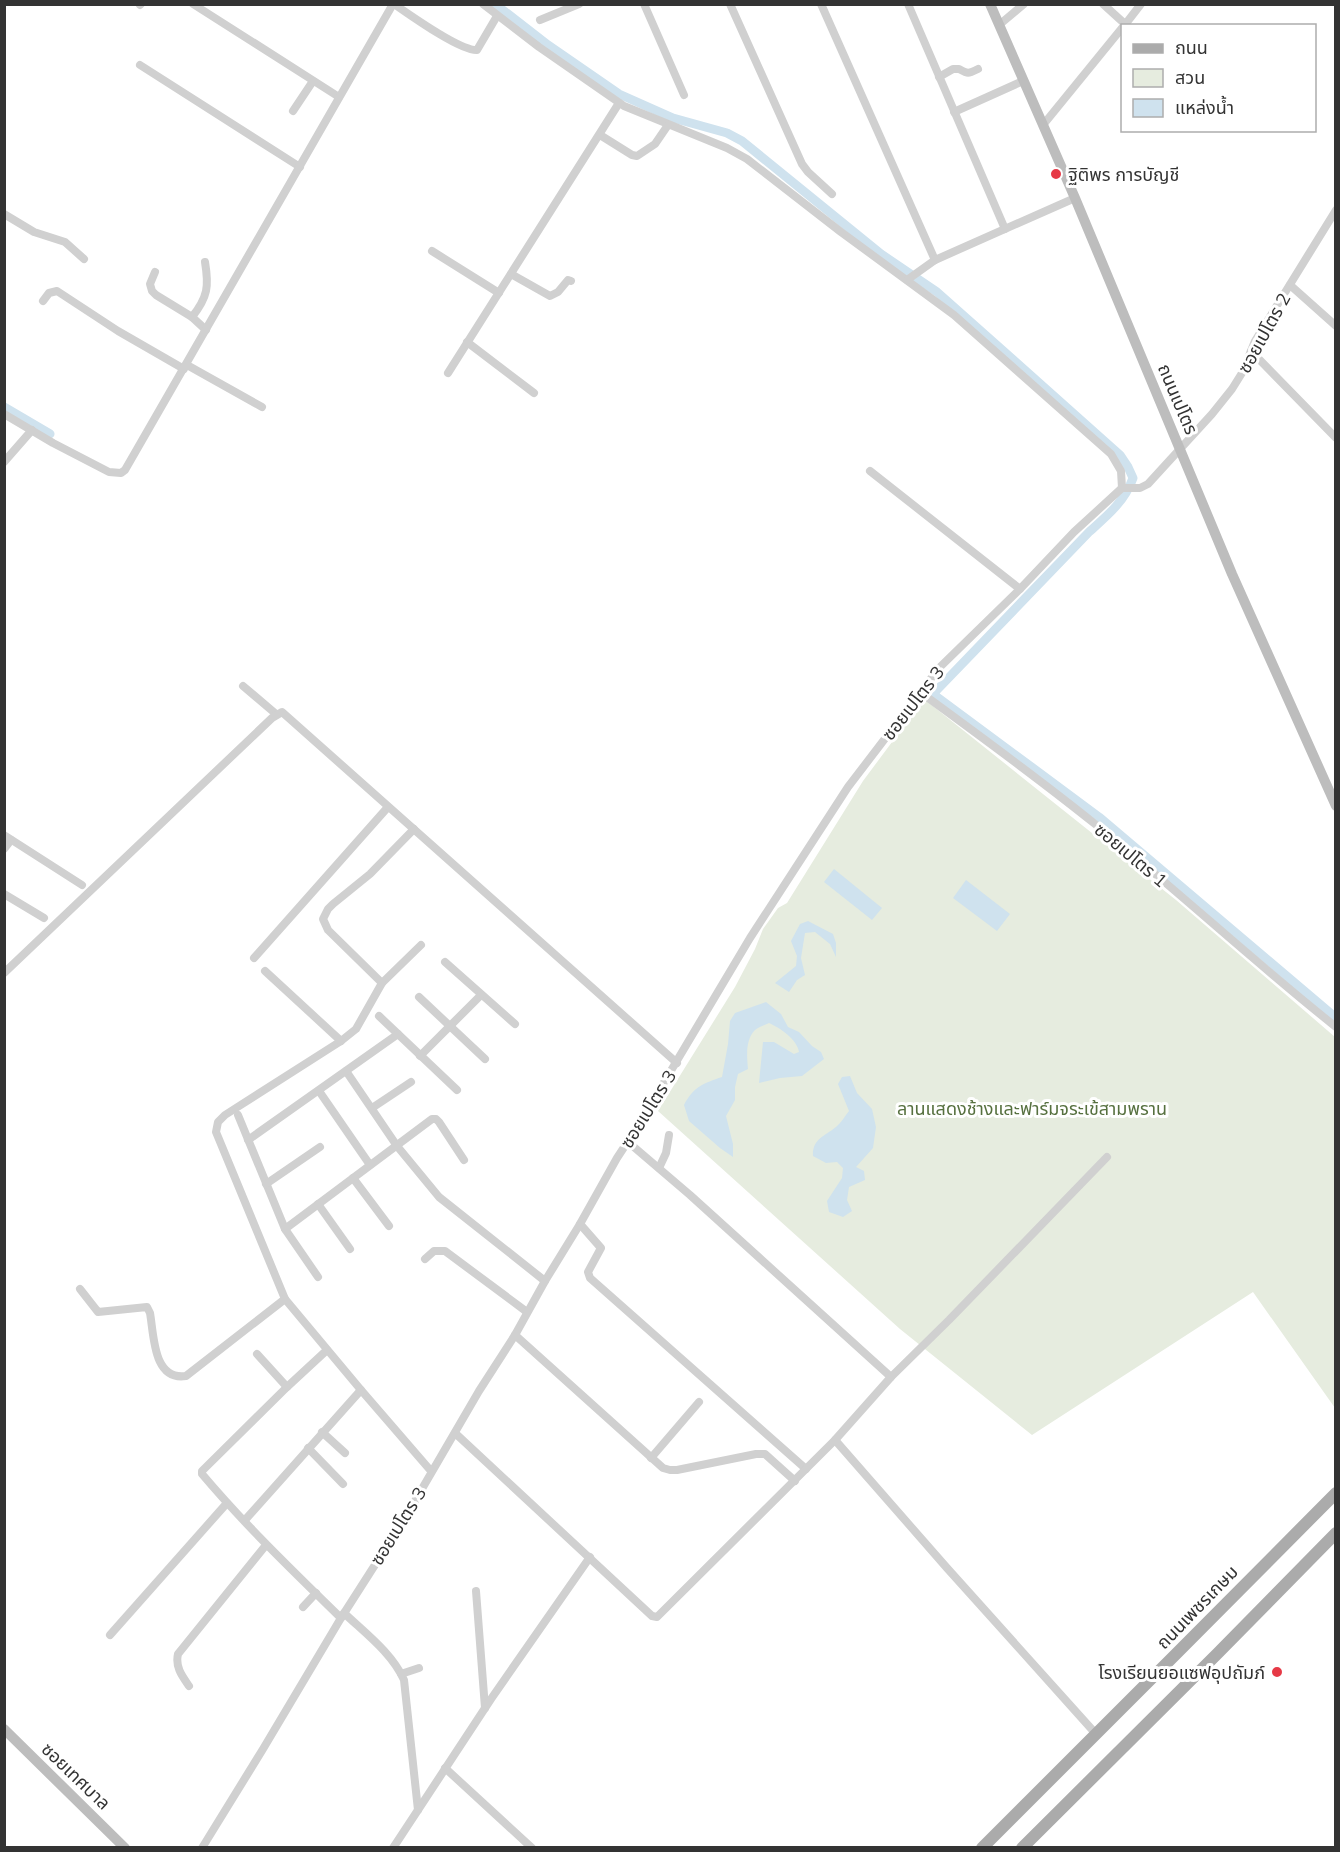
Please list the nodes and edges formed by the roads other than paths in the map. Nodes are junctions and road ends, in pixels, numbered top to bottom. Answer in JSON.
{"nodes":[{"id":1,"x":194,"y":4,"type":"edge"},
{"id":2,"x":394,"y":4,"type":"edge"},
{"id":3,"x":483,"y":4,"type":"edge"},
{"id":4,"x":579,"y":4,"type":"edge"},
{"id":5,"x":644,"y":4,"type":"edge"},
{"id":6,"x":730,"y":4,"type":"edge"},
{"id":7,"x":821,"y":4,"type":"edge"},
{"id":8,"x":908,"y":4,"type":"edge"},
{"id":9,"x":990,"y":4,"type":"edge"},
{"id":10,"x":1024,"y":4,"type":"edge"},
{"id":11,"x":1103,"y":4,"type":"edge"},
{"id":12,"x":1141,"y":4,"type":"edge"},
{"id":13,"x":497,"y":16,"type":"junction"},
{"id":14,"x":540,"y":21,"type":"dead end"},
{"id":15,"x":1122,"y":24,"type":"edge"},
{"id":16,"x":1126,"y":24,"type":"edge"},
{"id":17,"x":999,"y":25,"type":"junction"},
{"id":18,"x":1121,"y":30,"type":"edge"},
{"id":19,"x":140,"y":65,"type":"dead end"},
{"id":20,"x":978,"y":69,"type":"dead end"},
{"id":21,"x":939,"y":77,"type":"junction"},
{"id":22,"x":313,"y":81,"type":"junction"},
{"id":23,"x":1023,"y":81,"type":"junction"},
{"id":24,"x":684,"y":95,"type":"dead end"},
{"id":25,"x":339,"y":97,"type":"junction"},
{"id":26,"x":619,"y":103,"type":"junction"},
{"id":27,"x":293,"y":111,"type":"dead end"},
{"id":28,"x":954,"y":112,"type":"junction"},
{"id":29,"x":668,"y":125,"type":"junction"},
{"id":30,"x":1043,"y":125,"type":"junction"},
{"id":31,"x":600,"y":135,"type":"junction"},
{"id":32,"x":300,"y":167,"type":"junction"},
{"id":33,"x":832,"y":194,"type":"dead end"},
{"id":34,"x":1075,"y":198,"type":"junction"},
{"id":35,"x":1335,"y":210,"type":"edge"},
{"id":36,"x":4,"y":214,"type":"edge"},
{"id":37,"x":1005,"y":229,"type":"junction"},
{"id":38,"x":432,"y":251,"type":"dead end"},
{"id":39,"x":84,"y":260,"type":"dead end"},
{"id":40,"x":935,"y":260,"type":"junction"},
{"id":41,"x":205,"y":262,"type":"dead end"},
{"id":42,"x":155,"y":272,"type":"dead end"},
{"id":43,"x":511,"y":274,"type":"junction"},
{"id":44,"x":910,"y":278,"type":"junction"},
{"id":45,"x":571,"y":281,"type":"dead end"},
{"id":46,"x":1290,"y":285,"type":"junction"},
{"id":47,"x":499,"y":293,"type":"junction"},
{"id":48,"x":43,"y":301,"type":"dead end"},
{"id":49,"x":192,"y":316,"type":"junction"},
{"id":50,"x":1335,"y":326,"type":"edge"},
{"id":51,"x":206,"y":330,"type":"junction"},
{"id":52,"x":467,"y":342,"type":"junction"},
{"id":53,"x":1251,"y":351,"type":"junction"},
{"id":54,"x":185,"y":367,"type":"junction"},
{"id":55,"x":448,"y":373,"type":"dead end"},
{"id":56,"x":534,"y":393,"type":"dead end"},
{"id":57,"x":262,"y":407,"type":"dead end"},
{"id":58,"x":4,"y":414,"type":"edge"},
{"id":59,"x":32,"y":430,"type":"junction"},
{"id":60,"x":1335,"y":438,"type":"edge"},
{"id":61,"x":1181,"y":448,"type":"junction"},
{"id":62,"x":4,"y":462,"type":"edge"},
{"id":63,"x":870,"y":471,"type":"dead end"},
{"id":64,"x":1124,"y":488,"type":"junction"},
{"id":65,"x":1020,"y":590,"type":"junction"},
{"id":66,"x":243,"y":686,"type":"dead end"},
{"id":67,"x":920,"y":692,"type":"junction"},
{"id":68,"x":276,"y":714,"type":"junction"},
{"id":69,"x":1335,"y":806,"type":"edge"},
{"id":70,"x":388,"y":807,"type":"junction"},
{"id":71,"x":414,"y":829,"type":"junction"},
{"id":72,"x":8,"y":837,"type":"edge"},
{"id":73,"x":4,"y":849,"type":"edge"},
{"id":74,"x":82,"y":885,"type":"dead end"},
{"id":75,"x":4,"y":894,"type":"edge"},
{"id":76,"x":44,"y":918,"type":"dead end"},
{"id":77,"x":421,"y":945,"type":"dead end"},
{"id":78,"x":254,"y":958,"type":"dead end"},
{"id":79,"x":445,"y":962,"type":"dead end"},
{"id":80,"x":265,"y":971,"type":"dead end"},
{"id":81,"x":4,"y":972,"type":"edge"},
{"id":82,"x":382,"y":983,"type":"junction"},
{"id":83,"x":481,"y":995,"type":"junction"},
{"id":84,"x":419,"y":997,"type":"dead end"},
{"id":85,"x":379,"y":1016,"type":"dead end"},
{"id":86,"x":515,"y":1024,"type":"dead end"},
{"id":87,"x":451,"y":1025,"type":"junction"},
{"id":88,"x":1335,"y":1027,"type":"edge"},
{"id":89,"x":398,"y":1034,"type":"junction"},
{"id":90,"x":341,"y":1041,"type":"junction"},
{"id":91,"x":420,"y":1056,"type":"junction"},
{"id":92,"x":485,"y":1059,"type":"dead end"},
{"id":93,"x":677,"y":1063,"type":"junction"},
{"id":94,"x":346,"y":1071,"type":"junction"},
{"id":95,"x":411,"y":1082,"type":"dead end"},
{"id":96,"x":457,"y":1090,"type":"dead end"},
{"id":97,"x":319,"y":1091,"type":"junction"},
{"id":98,"x":372,"y":1108,"type":"junction"},
{"id":99,"x":238,"y":1115,"type":"dead end"},
{"id":100,"x":669,"y":1135,"type":"dead end"},
{"id":101,"x":248,"y":1140,"type":"junction"},
{"id":102,"x":628,"y":1142,"type":"junction"},
{"id":103,"x":397,"y":1146,"type":"junction"},
{"id":104,"x":320,"y":1147,"type":"dead end"},
{"id":105,"x":1107,"y":1157,"type":"dead end"},
{"id":106,"x":464,"y":1160,"type":"dead end"},
{"id":107,"x":370,"y":1165,"type":"junction"},
{"id":108,"x":658,"y":1168,"type":"junction"},
{"id":109,"x":353,"y":1178,"type":"junction"},
{"id":110,"x":266,"y":1184,"type":"junction"},
{"id":111,"x":318,"y":1204,"type":"junction"},
{"id":112,"x":580,"y":1224,"type":"junction"},
{"id":113,"x":389,"y":1226,"type":"dead end"},
{"id":114,"x":285,"y":1229,"type":"junction"},
{"id":115,"x":350,"y":1249,"type":"dead end"},
{"id":116,"x":424,"y":1259,"type":"dead end"},
{"id":117,"x":318,"y":1277,"type":"dead end"},
{"id":118,"x":545,"y":1281,"type":"junction"},
{"id":119,"x":80,"y":1289,"type":"dead end"},
{"id":120,"x":285,"y":1299,"type":"junction"},
{"id":121,"x":527,"y":1312,"type":"junction"},
{"id":122,"x":515,"y":1335,"type":"junction"},
{"id":123,"x":327,"y":1350,"type":"junction"},
{"id":124,"x":256,"y":1354,"type":"dead end"},
{"id":125,"x":891,"y":1377,"type":"junction"},
{"id":126,"x":287,"y":1388,"type":"junction"},
{"id":127,"x":361,"y":1390,"type":"junction"},
{"id":128,"x":699,"y":1402,"type":"dead end"},
{"id":129,"x":322,"y":1432,"type":"junction"},
{"id":130,"x":455,"y":1433,"type":"junction"},
{"id":131,"x":835,"y":1440,"type":"junction"},
{"id":132,"x":308,"y":1448,"type":"junction"},
{"id":133,"x":345,"y":1453,"type":"dead end"},
{"id":134,"x":651,"y":1458,"type":"junction"},
{"id":135,"x":806,"y":1469,"type":"junction"},
{"id":136,"x":431,"y":1472,"type":"junction"},
{"id":137,"x":795,"y":1480,"type":"junction"},
{"id":138,"x":343,"y":1484,"type":"dead end"},
{"id":139,"x":1335,"y":1492,"type":"edge"},
{"id":140,"x":226,"y":1503,"type":"junction"},
{"id":141,"x":245,"y":1520,"type":"junction"},
{"id":142,"x":1335,"y":1533,"type":"edge"},
{"id":143,"x":266,"y":1545,"type":"junction"},
{"id":144,"x":590,"y":1557,"type":"junction"},
{"id":145,"x":476,"y":1591,"type":"dead end"},
{"id":146,"x":315,"y":1593,"type":"junction"},
{"id":147,"x":303,"y":1607,"type":"dead end"},
{"id":148,"x":342,"y":1616,"type":"junction"},
{"id":149,"x":110,"y":1635,"type":"dead end"},
{"id":150,"x":419,"y":1668,"type":"dead end"},
{"id":151,"x":401,"y":1674,"type":"junction"},
{"id":152,"x":189,"y":1686,"type":"dead end"},
{"id":153,"x":485,"y":1708,"type":"junction"},
{"id":154,"x":4,"y":1729,"type":"edge"},
{"id":155,"x":1096,"y":1734,"type":"junction"},
{"id":156,"x":445,"y":1768,"type":"junction"},
{"id":157,"x":418,"y":1810,"type":"junction"},
{"id":158,"x":125,"y":1848,"type":"edge"},
{"id":159,"x":202,"y":1848,"type":"edge"},
{"id":160,"x":393,"y":1848,"type":"edge"},
{"id":161,"x":532,"y":1848,"type":"edge"},
{"id":162,"x":982,"y":1848,"type":"edge"},
{"id":163,"x":1022,"y":1848,"type":"edge"}],
"edges":[{"from":1,"to":22,"type":"street"},
{"from":2,"to":13,"type":"street"},
{"from":2,"to":25,"type":"street"},
{"from":3,"to":13,"type":"street"},
{"from":4,"to":14,"type":"street"},
{"from":5,"to":24,"type":"street"},
{"from":6,"to":33,"type":"street"},
{"from":7,"to":40,"type":"street"},
{"from":8,"to":21,"type":"street"},
{"from":9,"to":17,"type":"street","name":"ถนนเปโตร"},
{"from":10,"to":17,"type":"street"},
{"from":11,"to":15,"type":"street"},
{"from":12,"to":16,"type":"street"},
{"from":13,"to":26,"type":"street"},
{"from":17,"to":23,"type":"street","name":"ถนนเปโตร"},
{"from":18,"to":30,"type":"street"},
{"from":19,"to":32,"type":"street"},
{"from":20,"to":21,"type":"street"},
{"from":21,"to":28,"type":"street"},
{"from":22,"to":25,"type":"street"},
{"from":22,"to":27,"type":"street"},
{"from":23,"to":28,"type":"street"},
{"from":23,"to":30,"type":"street","name":"ถนนเปโตร"},
{"from":25,"to":32,"type":"street"},
{"from":26,"to":29,"type":"street"},
{"from":26,"to":31,"type":"street"},
{"from":28,"to":37,"type":"street"},
{"from":29,"to":31,"type":"street"},
{"from":29,"to":44,"type":"street"},
{"from":30,"to":34,"type":"street","name":"ถนนเปโตร"},
{"from":31,"to":43,"type":"street"},
{"from":32,"to":51,"type":"street"},
{"from":34,"to":37,"type":"street"},
{"from":34,"to":61,"type":"street","name":"ถนนเปโตร"},
{"from":35,"to":46,"type":"street","name":"ซอยเปโตร 2"},
{"from":36,"to":39,"type":"street"},
{"from":37,"to":40,"type":"street"},
{"from":38,"to":47,"type":"street"},
{"from":40,"to":44,"type":"street"},
{"from":41,"to":49,"type":"street"},
{"from":42,"to":49,"type":"street"},
{"from":43,"to":45,"type":"street"},
{"from":43,"to":47,"type":"street"},
{"from":44,"to":64,"type":"street"},
{"from":46,"to":50,"type":"street"},
{"from":46,"to":53,"type":"street","name":"ซอยเปโตร 2"},
{"from":47,"to":52,"type":"street"},
{"from":48,"to":54,"type":"street"},
{"from":49,"to":51,"type":"street"},
{"from":51,"to":54,"type":"street"},
{"from":52,"to":55,"type":"street"},
{"from":52,"to":56,"type":"street"},
{"from":53,"to":60,"type":"street"},
{"from":53,"to":61,"type":"street","name":"ซอยเปโตร 2"},
{"from":54,"to":57,"type":"street"},
{"from":54,"to":59,"type":"street"},
{"from":58,"to":59,"type":"street"},
{"from":59,"to":62,"type":"street"},
{"from":61,"to":64,"type":"street"},
{"from":61,"to":69,"type":"street","name":"ถนนเปโตร"},
{"from":63,"to":65,"type":"street"},
{"from":64,"to":65,"type":"street","name":"ซอยเปโตร 3"},
{"from":65,"to":67,"type":"street","name":"ซอยเปโตร 3"},
{"from":66,"to":68,"type":"street"},
{"from":67,"to":88,"type":"street","name":"ซอยเปโตร 1"},
{"from":67,"to":93,"type":"street","name":"ซอยเปโตร 3"},
{"from":68,"to":70,"type":"street"},
{"from":68,"to":81,"type":"street"},
{"from":70,"to":71,"type":"street"},
{"from":70,"to":78,"type":"street"},
{"from":71,"to":82,"type":"street"},
{"from":71,"to":93,"type":"street"},
{"from":72,"to":73,"type":"street"},
{"from":72,"to":74,"type":"street"},
{"from":75,"to":76,"type":"street"},
{"from":77,"to":82,"type":"street"},
{"from":79,"to":83,"type":"street"},
{"from":80,"to":90,"type":"street"},
{"from":82,"to":90,"type":"street"},
{"from":83,"to":86,"type":"street"},
{"from":83,"to":87,"type":"street"},
{"from":84,"to":87,"type":"street"},
{"from":85,"to":89,"type":"street"},
{"from":87,"to":91,"type":"street"},
{"from":87,"to":92,"type":"street"},
{"from":89,"to":91,"type":"street"},
{"from":89,"to":94,"type":"street"},
{"from":90,"to":120,"type":"street"},
{"from":91,"to":96,"type":"street"},
{"from":93,"to":102,"type":"street","name":"ซอยเปโตร 3"},
{"from":94,"to":97,"type":"street"},
{"from":94,"to":98,"type":"street"},
{"from":95,"to":98,"type":"street"},
{"from":97,"to":101,"type":"street"},
{"from":97,"to":107,"type":"street"},
{"from":98,"to":103,"type":"street"},
{"from":99,"to":101,"type":"street"},
{"from":100,"to":108,"type":"street"},
{"from":101,"to":110,"type":"street"},
{"from":102,"to":108,"type":"street"},
{"from":102,"to":112,"type":"street","name":"ซอยเปโตร 3"},
{"from":103,"to":106,"type":"street"},
{"from":103,"to":107,"type":"street"},
{"from":103,"to":118,"type":"street"},
{"from":104,"to":110,"type":"street"},
{"from":105,"to":125,"type":"street"},
{"from":107,"to":109,"type":"street"},
{"from":108,"to":125,"type":"street"},
{"from":109,"to":111,"type":"street"},
{"from":109,"to":113,"type":"street"},
{"from":110,"to":114,"type":"street"},
{"from":111,"to":114,"type":"street"},
{"from":111,"to":115,"type":"street"},
{"from":112,"to":118,"type":"street","name":"ซอยเปโตร 3"},
{"from":112,"to":135,"type":"street"},
{"from":114,"to":117,"type":"street"},
{"from":116,"to":121,"type":"street"},
{"from":118,"to":121,"type":"street","name":"ซอยเปโตร 3"},
{"from":119,"to":120,"type":"street"},
{"from":120,"to":123,"type":"street"},
{"from":121,"to":122,"type":"street","name":"ซอยเปโตร 3"},
{"from":122,"to":130,"type":"street","name":"ซอยเปโตร 3"},
{"from":122,"to":134,"type":"street"},
{"from":123,"to":126,"type":"street"},
{"from":123,"to":127,"type":"street"},
{"from":124,"to":126,"type":"street"},
{"from":125,"to":131,"type":"street"},
{"from":126,"to":140,"type":"street"},
{"from":127,"to":129,"type":"street"},
{"from":127,"to":136,"type":"street"},
{"from":128,"to":134,"type":"street"},
{"from":129,"to":132,"type":"street"},
{"from":129,"to":133,"type":"street"},
{"from":130,"to":136,"type":"street","name":"ซอยเปโตร 3"},
{"from":130,"to":144,"type":"street"},
{"from":131,"to":135,"type":"street"},
{"from":131,"to":155,"type":"street"},
{"from":132,"to":138,"type":"street"},
{"from":132,"to":141,"type":"street"},
{"from":134,"to":137,"type":"street"},
{"from":135,"to":137,"type":"street"},
{"from":136,"to":148,"type":"street","name":"ซอยเปโตร 3"},
{"from":137,"to":144,"type":"street"},
{"from":139,"to":155,"type":"main road","name":"ถนนเพชรเกษม"},
{"from":140,"to":141,"type":"street"},
{"from":140,"to":149,"type":"street"},
{"from":141,"to":143,"type":"street"},
{"from":142,"to":163,"type":"main road"},
{"from":143,"to":146,"type":"street"},
{"from":143,"to":152,"type":"street"},
{"from":144,"to":153,"type":"street"},
{"from":145,"to":153,"type":"street"},
{"from":146,"to":147,"type":"street"},
{"from":146,"to":148,"type":"street"},
{"from":148,"to":151,"type":"street"},
{"from":148,"to":159,"type":"street","name":"ซอยเปโตร 3"},
{"from":150,"to":151,"type":"street"},
{"from":151,"to":157,"type":"street"},
{"from":153,"to":156,"type":"street"},
{"from":154,"to":158,"type":"street","name":"ซอยเทศบาล"},
{"from":155,"to":162,"type":"main road","name":"ถนนเพชรเกษม"},
{"from":156,"to":157,"type":"street"},
{"from":156,"to":161,"type":"street"},
{"from":157,"to":160,"type":"street"}]}
